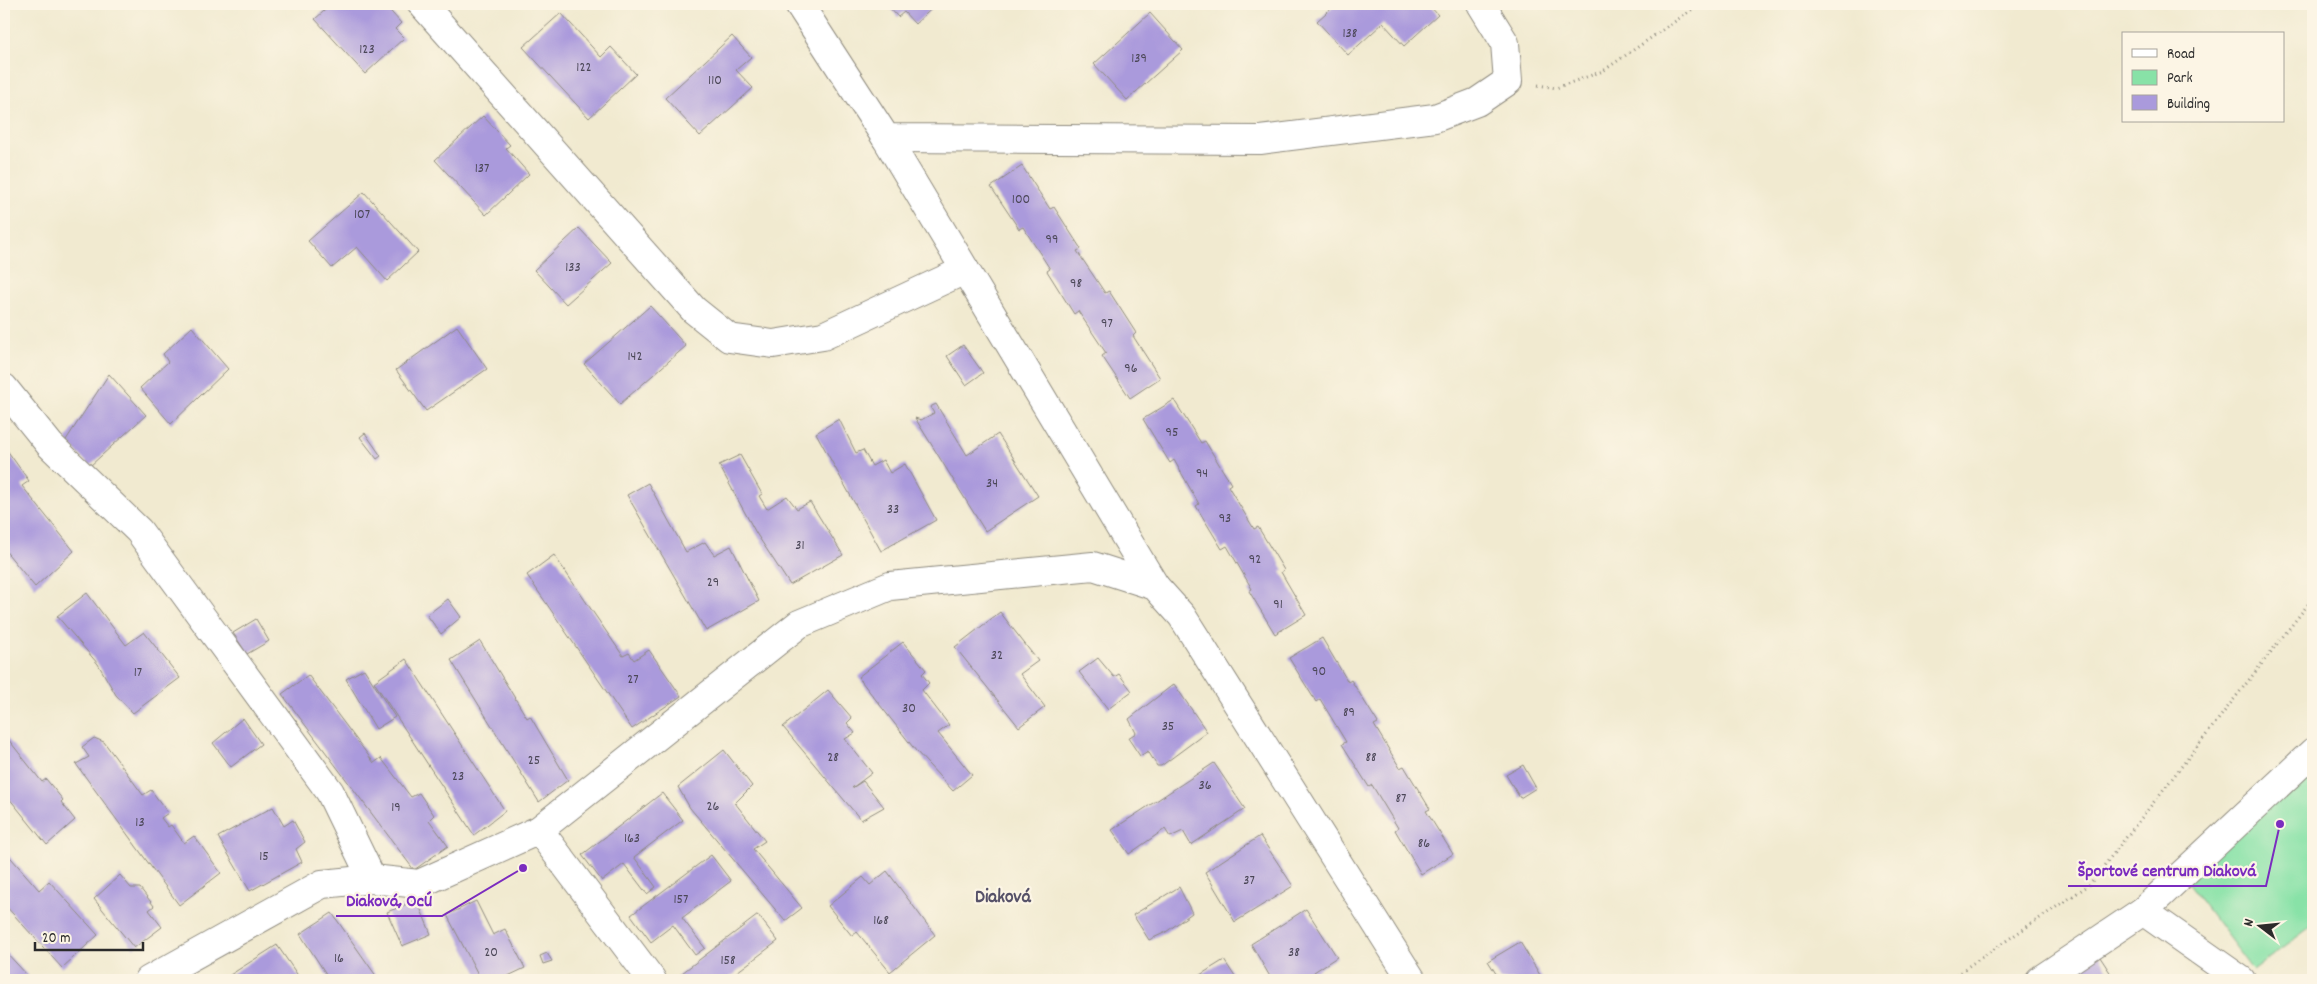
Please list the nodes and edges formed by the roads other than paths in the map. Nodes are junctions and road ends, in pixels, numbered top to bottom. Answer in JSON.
{"nodes":[{"id":1,"x":422,"y":4,"type":"edge"},
{"id":2,"x":799,"y":4,"type":"edge"},
{"id":3,"x":1481,"y":4,"type":"edge"},
{"id":4,"x":886,"y":138,"type":"junction"},
{"id":5,"x":965,"y":270,"type":"junction"},
{"id":6,"x":4,"y":388,"type":"edge"},
{"id":7,"x":1155,"y":586,"type":"junction"},
{"id":8,"x":2313,"y":752,"type":"edge"},
{"id":9,"x":539,"y":830,"type":"junction"},
{"id":10,"x":372,"y":879,"type":"junction"},
{"id":11,"x":2143,"y":911,"type":"junction"},
{"id":12,"x":1405,"y":978,"type":"edge"},
{"id":13,"x":149,"y":980,"type":"edge"},
{"id":14,"x":652,"y":980,"type":"edge"},
{"id":15,"x":2040,"y":980,"type":"edge"},
{"id":16,"x":2241,"y":980,"type":"edge"}],
"edges":[{"from":1,"to":5,"type":"street"},
{"from":2,"to":4,"type":"street"},
{"from":3,"to":4,"type":"street"},
{"from":4,"to":5,"type":"street"},
{"from":5,"to":7,"type":"street"},
{"from":6,"to":10,"type":"street"},
{"from":7,"to":9,"type":"street"},
{"from":7,"to":12,"type":"street"},
{"from":8,"to":11,"type":"street"},
{"from":9,"to":10,"type":"street"},
{"from":9,"to":14,"type":"street"},
{"from":10,"to":13,"type":"street"},
{"from":11,"to":15,"type":"street"},
{"from":11,"to":16,"type":"street"}]}
